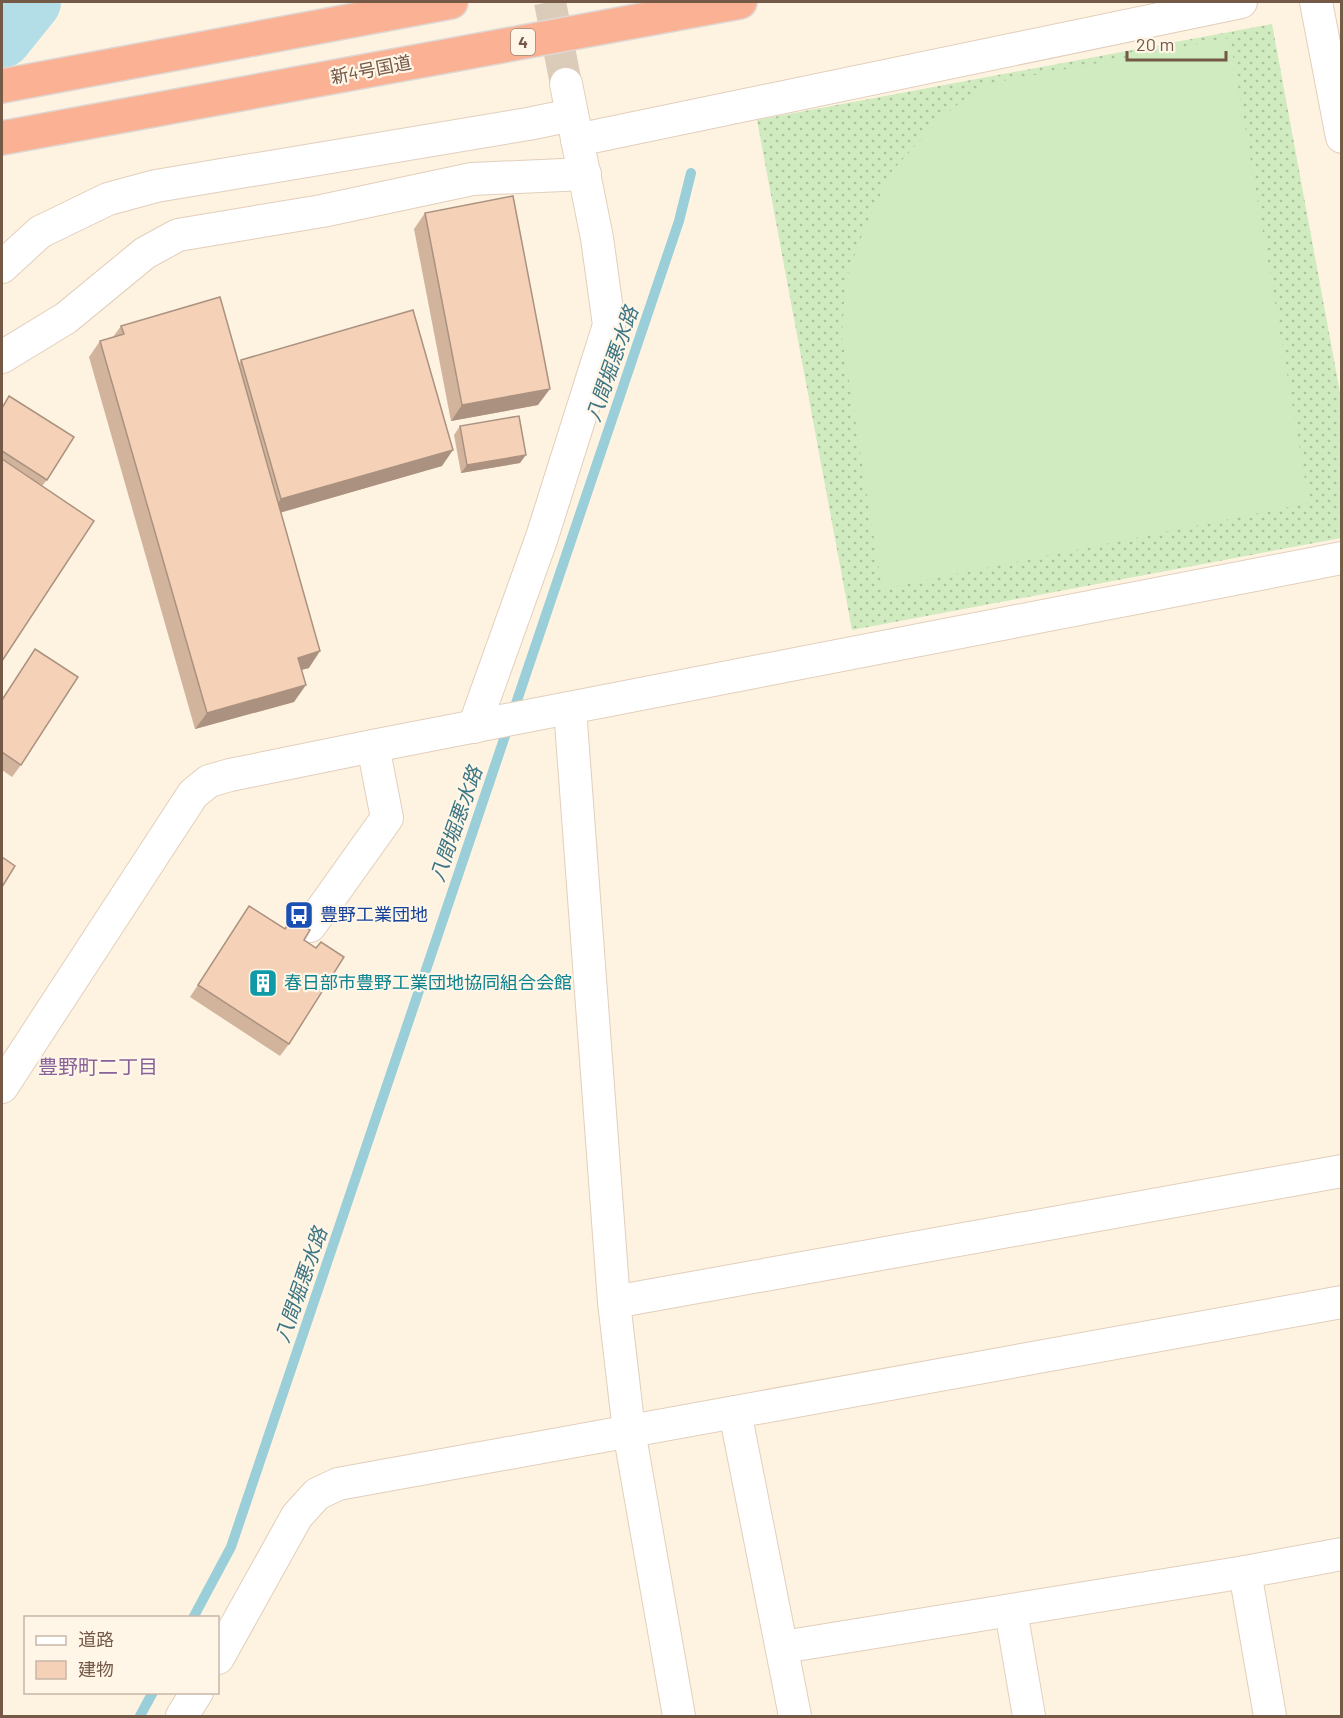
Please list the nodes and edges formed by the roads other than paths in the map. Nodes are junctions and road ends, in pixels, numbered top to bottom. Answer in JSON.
{"nodes":[{"id":1,"x":451,"y":2,"type":"edge"},
{"id":2,"x":740,"y":2,"type":"edge"},
{"id":3,"x":1240,"y":2,"type":"edge"},
{"id":4,"x":1316,"y":2,"type":"edge"},
{"id":5,"x":566,"y":84,"type":"tunnel mouth"},
{"id":6,"x":2,"y":86,"type":"edge"},
{"id":7,"x":575,"y":128,"type":"junction"},
{"id":8,"x":1341,"y":137,"type":"edge"},
{"id":9,"x":2,"y":138,"type":"edge"},
{"id":10,"x":585,"y":174,"type":"junction"},
{"id":11,"x":2,"y":267,"type":"edge"},
{"id":12,"x":2,"y":357,"type":"edge"},
{"id":13,"x":1341,"y":558,"type":"edge"},
{"id":14,"x":570,"y":709,"type":"junction"},
{"id":15,"x":480,"y":725,"type":"junction"},
{"id":16,"x":373,"y":746,"type":"junction"},
{"id":17,"x":310,"y":926,"type":"dead end"},
{"id":18,"x":2,"y":1087,"type":"edge"},
{"id":19,"x":1341,"y":1171,"type":"edge"},
{"id":20,"x":614,"y":1302,"type":"junction"},
{"id":21,"x":1341,"y":1302,"type":"edge"},
{"id":22,"x":735,"y":1412,"type":"junction"},
{"id":23,"x":629,"y":1431,"type":"junction"},
{"id":24,"x":1341,"y":1554,"type":"edge"},
{"id":25,"x":1245,"y":1572,"type":"junction"},
{"id":26,"x":1011,"y":1611,"type":"junction"},
{"id":27,"x":783,"y":1647,"type":"junction"},
{"id":28,"x":219,"y":1656,"type":"edge"},
{"id":29,"x":196,"y":1694,"type":"edge"},
{"id":30,"x":182,"y":1716,"type":"edge"},
{"id":31,"x":679,"y":1716,"type":"edge"},
{"id":32,"x":795,"y":1716,"type":"edge"},
{"id":33,"x":1029,"y":1716,"type":"edge"},
{"id":34,"x":1270,"y":1716,"type":"edge"}],
"edges":[{"from":1,"to":6,"type":"highway"},
{"from":2,"to":9,"type":"highway","name":"新4号国道","number":"4"},
{"from":3,"to":7,"type":"street"},
{"from":4,"to":8,"type":"street"},
{"from":5,"to":7,"type":"street"},
{"from":7,"to":10,"type":"street"},
{"from":7,"to":11,"type":"street"},
{"from":10,"to":12,"type":"street"},
{"from":10,"to":15,"type":"street"},
{"from":13,"to":14,"type":"street"},
{"from":14,"to":15,"type":"street"},
{"from":14,"to":20,"type":"street"},
{"from":15,"to":16,"type":"street"},
{"from":16,"to":17,"type":"street"},
{"from":16,"to":18,"type":"street"},
{"from":19,"to":20,"type":"street"},
{"from":20,"to":23,"type":"street"},
{"from":21,"to":22,"type":"street"},
{"from":22,"to":23,"type":"street"},
{"from":22,"to":27,"type":"street"},
{"from":23,"to":28,"type":"street"},
{"from":23,"to":31,"type":"street"},
{"from":24,"to":25,"type":"street"},
{"from":25,"to":26,"type":"street"},
{"from":25,"to":34,"type":"street"},
{"from":26,"to":27,"type":"street"},
{"from":26,"to":33,"type":"street"},
{"from":27,"to":32,"type":"street"},
{"from":29,"to":30,"type":"street"}]}
